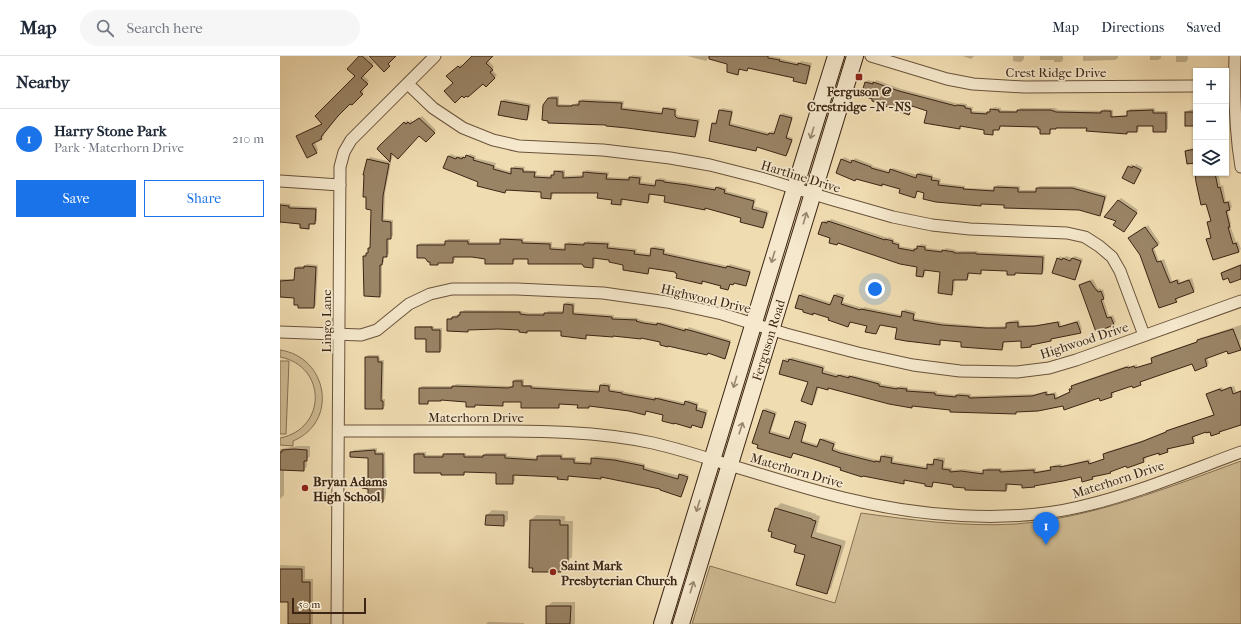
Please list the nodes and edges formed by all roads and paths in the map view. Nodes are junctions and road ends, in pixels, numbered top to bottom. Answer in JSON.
{"nodes":[{"id":1,"x":435,"y":56,"type":"edge"},
{"id":2,"x":836,"y":56,"type":"edge"},
{"id":3,"x":855,"y":56,"type":"edge"},
{"id":4,"x":871,"y":56,"type":"edge"},
{"id":5,"x":1234,"y":56,"type":"edge"},
{"id":6,"x":408,"y":84,"type":"junction"},
{"id":7,"x":1234,"y":85,"type":"edge"},
{"id":8,"x":1193,"y":86,"type":"edge"},
{"id":9,"x":1241,"y":167,"type":"edge"},
{"id":10,"x":280,"y":181,"type":"edge"},
{"id":11,"x":340,"y":185,"type":"junction"},
{"id":12,"x":794,"y":188,"type":"junction"},
{"id":13,"x":813,"y":194,"type":"junction"},
{"id":14,"x":1241,"y":301,"type":"edge"},
{"id":15,"x":753,"y":324,"type":"junction"},
{"id":16,"x":772,"y":329,"type":"junction"},
{"id":17,"x":280,"y":332,"type":"edge"},
{"id":18,"x":340,"y":335,"type":"junction"},
{"id":19,"x":1144,"y":335,"type":"junction"},
{"id":20,"x":338,"y":431,"type":"junction"},
{"id":21,"x":1241,"y":452,"type":"edge"},
{"id":22,"x":712,"y":460,"type":"junction"},
{"id":23,"x":729,"y":465,"type":"junction"},
{"id":24,"x":337,"y":624,"type":"edge"},
{"id":25,"x":662,"y":624,"type":"edge"},
{"id":26,"x":680,"y":624,"type":"edge"}],
"edges":[{"from":1,"to":6,"type":"street","name":"Lingo Lane"},
{"from":2,"to":12,"type":"main road","name":"Ferguson Road","one_way":true},
{"from":3,"to":13,"type":"main road","name":"Ferguson Road"},
{"from":4,"to":8,"type":"street","name":"Crest Ridge Drive"},
{"from":5,"to":7,"type":"street"},
{"from":6,"to":11,"type":"street","name":"Lingo Lane"},
{"from":6,"to":12,"type":"street","name":"Hartline Drive"},
{"from":7,"to":9,"type":"street"},
{"from":10,"to":11,"type":"street"},
{"from":11,"to":18,"type":"street","name":"Lingo Lane"},
{"from":12,"to":13,"type":"street","name":"Hartline Drive"},
{"from":12,"to":15,"type":"main road","name":"Ferguson Road","one_way":true},
{"from":16,"to":13,"type":"main road","name":"Ferguson Road","one_way":true},
{"from":13,"to":19,"type":"street","name":"Hartline Drive"},
{"from":14,"to":19,"type":"street","name":"Highwood Drive"},
{"from":15,"to":16,"type":"street","name":"Highwood Drive"},
{"from":15,"to":18,"type":"street","name":"Highwood Drive"},
{"from":15,"to":22,"type":"main road","name":"Ferguson Road","one_way":true},
{"from":16,"to":19,"type":"street","name":"Highwood Drive"},
{"from":23,"to":16,"type":"main road","name":"Ferguson Road","one_way":true},
{"from":17,"to":18,"type":"street","name":"Highwood Drive"},
{"from":18,"to":20,"type":"street","name":"Lingo Lane"},
{"from":20,"to":22,"type":"street","name":"Materhorn Drive"},
{"from":20,"to":24,"type":"street","name":"Lingo Lane"},
{"from":21,"to":23,"type":"street","name":"Materhorn Drive"},
{"from":22,"to":23,"type":"street","name":"Materhorn Drive"},
{"from":22,"to":25,"type":"main road","name":"Ferguson Road","one_way":true},
{"from":26,"to":23,"type":"main road","name":"Ferguson Road","one_way":true}]}
